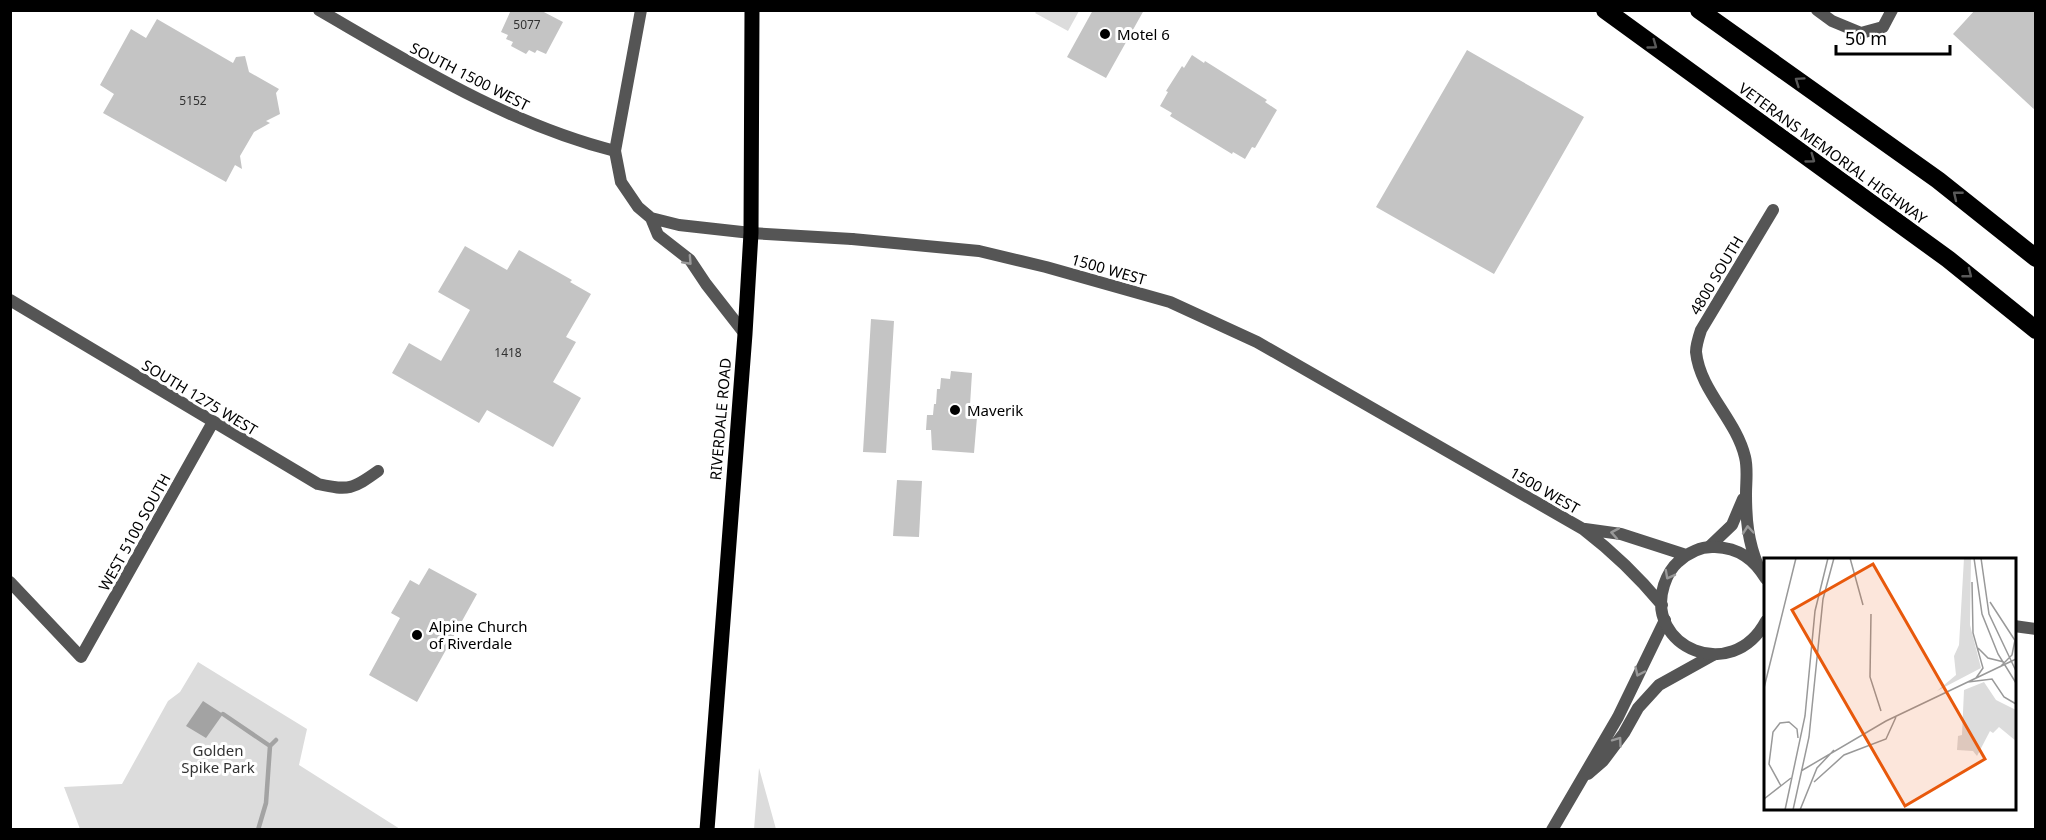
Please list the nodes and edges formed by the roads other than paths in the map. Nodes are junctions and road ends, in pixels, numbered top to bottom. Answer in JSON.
{"nodes":[{"id":1,"x":319,"y":10,"type":"edge"},
{"id":2,"x":641,"y":10,"type":"edge"},
{"id":3,"x":752,"y":10,"type":"edge"},
{"id":4,"x":1605,"y":10,"type":"edge"},
{"id":5,"x":1699,"y":10,"type":"edge"},
{"id":6,"x":1817,"y":10,"type":"edge"},
{"id":7,"x":1892,"y":10,"type":"edge"},
{"id":8,"x":615,"y":151,"type":"junction"},
{"id":9,"x":1773,"y":210,"type":"dead end"},
{"id":10,"x":651,"y":218,"type":"junction"},
{"id":11,"x":751,"y":233,"type":"junction"},
{"id":12,"x":2036,"y":258,"type":"edge"},
{"id":13,"x":10,"y":300,"type":"edge"},
{"id":14,"x":2036,"y":330,"type":"edge"},
{"id":15,"x":745,"y":334,"type":"junction"},
{"id":16,"x":213,"y":422,"type":"junction"},
{"id":17,"x":378,"y":471,"type":"dead end"},
{"id":18,"x":1746,"y":492,"type":"junction"},
{"id":19,"x":1583,"y":529,"type":"junction"},
{"id":20,"x":1710,"y":546,"type":"junction"},
{"id":21,"x":1686,"y":555,"type":"junction"},
{"id":22,"x":1758,"y":566,"type":"junction"},
{"id":23,"x":1764,"y":576,"type":"edge"},
{"id":24,"x":10,"y":582,"type":"edge"},
{"id":25,"x":1662,"y":605,"type":"junction"},
{"id":26,"x":1665,"y":620,"type":"junction"},
{"id":27,"x":1764,"y":625,"type":"edge"},
{"id":28,"x":2016,"y":626,"type":"edge"},
{"id":29,"x":2036,"y":629,"type":"edge"},
{"id":30,"x":1764,"y":639,"type":"edge"},
{"id":31,"x":1747,"y":645,"type":"junction"},
{"id":32,"x":1713,"y":655,"type":"junction"},
{"id":33,"x":1578,"y":783,"type":"junction"},
{"id":34,"x":707,"y":830,"type":"edge"},
{"id":35,"x":1552,"y":830,"type":"edge"}],
"edges":[{"from":1,"to":8,"type":"street","name":"SOUTH 1500 WEST"},
{"from":2,"to":8,"type":"street"},
{"from":3,"to":11,"type":"main road","name":"RIVERDALE ROAD"},
{"from":4,"to":14,"type":"highway","name":"VETERANS MEMORIAL HIGHWAY","one_way":true},
{"from":12,"to":5,"type":"highway","one_way":true},
{"from":6,"to":7,"type":"street"},
{"from":8,"to":10,"type":"street"},
{"from":9,"to":18,"type":"street","name":"4800 SOUTH"},
{"from":10,"to":11,"type":"street","name":"1500 WEST"},
{"from":10,"to":15,"type":"street","one_way":true},
{"from":11,"to":15,"type":"main road","name":"RIVERDALE ROAD"},
{"from":11,"to":19,"type":"street","name":"1500 WEST"},
{"from":13,"to":16,"type":"street","name":"SOUTH 1275 WEST"},
{"from":15,"to":34,"type":"main road","name":"RIVERDALE ROAD"},
{"from":16,"to":17,"type":"street","name":"SOUTH 1275 WEST"},
{"from":16,"to":24,"type":"street","name":"WEST 5100 SOUTH"},
{"from":18,"to":20,"type":"street","name":"4800 SOUTH"},
{"from":22,"to":18,"type":"street","name":"4800 SOUTH","one_way":true},
{"from":21,"to":19,"type":"street","name":"1500 WEST","one_way":true},
{"from":19,"to":25,"type":"street","name":"1500 WEST"},
{"from":20,"to":21,"type":"street"},
{"from":20,"to":22,"type":"street"},
{"from":21,"to":25,"type":"street","one_way":true},
{"from":22,"to":23,"type":"street"},
{"from":25,"to":26,"type":"street"},
{"from":26,"to":32,"type":"street"},
{"from":26,"to":33,"type":"street","one_way":true},
{"from":27,"to":31,"type":"street"},
{"from":28,"to":29,"type":"street"},
{"from":30,"to":31,"type":"street"},
{"from":31,"to":32,"type":"street"},
{"from":33,"to":32,"type":"street","one_way":true},
{"from":33,"to":35,"type":"street"}]}
